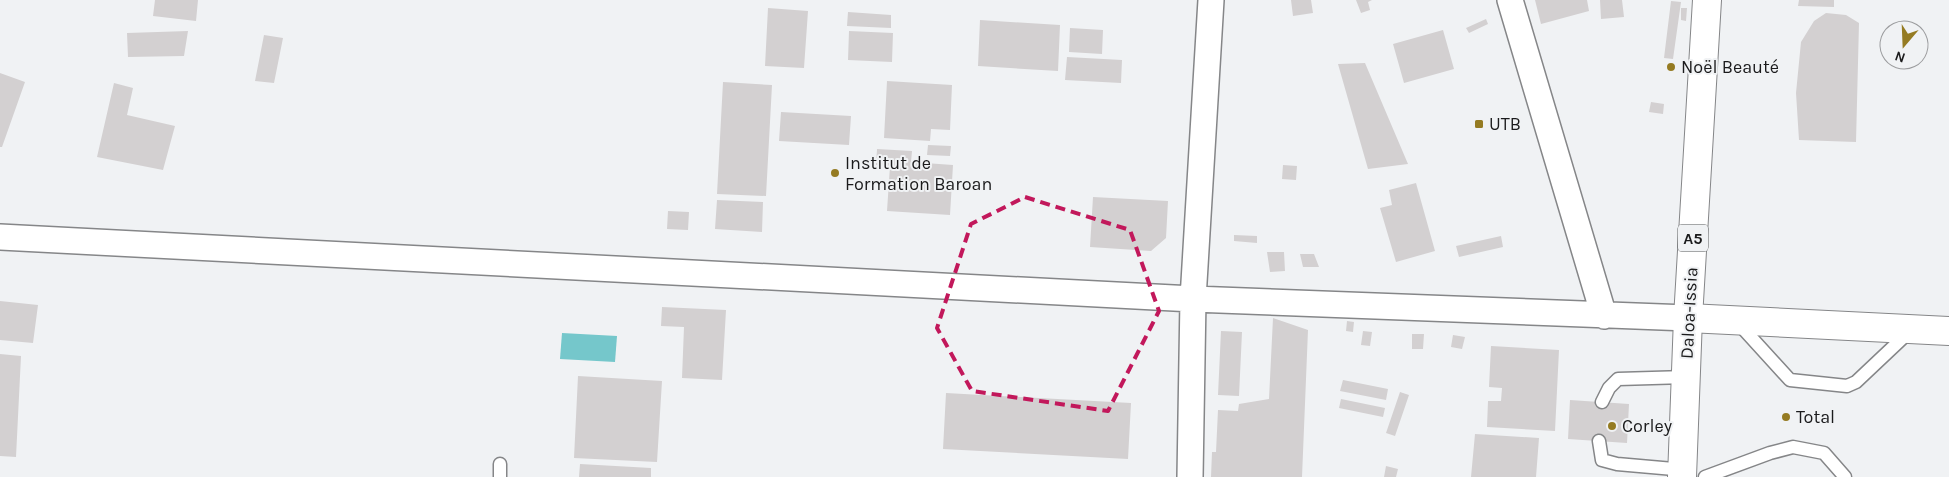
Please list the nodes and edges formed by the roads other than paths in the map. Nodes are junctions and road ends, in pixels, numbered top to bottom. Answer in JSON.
{"nodes":[{"id":1,"x":1211,"y":0,"type":"edge"},
{"id":2,"x":1510,"y":0,"type":"edge"},
{"id":3,"x":1707,"y":0,"type":"edge"},
{"id":4,"x":0,"y":237,"type":"edge"},
{"id":5,"x":1193,"y":299,"type":"junction"},
{"id":6,"x":1604,"y":316,"type":"junction"},
{"id":7,"x":1688,"y":318,"type":"junction"},
{"id":8,"x":1737,"y":321,"type":"junction"},
{"id":9,"x":1912,"y":329,"type":"junction"},
{"id":10,"x":1949,"y":331,"type":"edge"},
{"id":11,"x":1686,"y":377,"type":"junction"},
{"id":12,"x":1602,"y":402,"type":"dead end"},
{"id":13,"x":1599,"y":441,"type":"dead end"},
{"id":14,"x":1696,"y":475,"type":"edge"},
{"id":15,"x":1190,"y":477,"type":"edge"},
{"id":16,"x":1845,"y":477,"type":"edge"}],
"edges":[{"from":1,"to":5,"type":"street"},
{"from":2,"to":6,"type":"street"},
{"from":3,"to":7,"type":"main road","name":"Daloa-Issia","number":"A5"},
{"from":4,"to":5,"type":"street"},
{"from":5,"to":6,"type":"street"},
{"from":5,"to":15,"type":"street"},
{"from":6,"to":7,"type":"street"},
{"from":7,"to":8,"type":"main road"},
{"from":7,"to":11,"type":"main road","name":"Daloa-Issia","number":"A5"},
{"from":8,"to":9,"type":"main road"},
{"from":8,"to":9,"type":"lane"},
{"from":9,"to":10,"type":"main road"},
{"from":11,"to":12,"type":"lane"},
{"from":11,"to":14,"type":"main road","name":"Daloa-Issia","number":"A5"},
{"from":13,"to":14,"type":"lane"},
{"from":14,"to":16,"type":"lane"}]}
